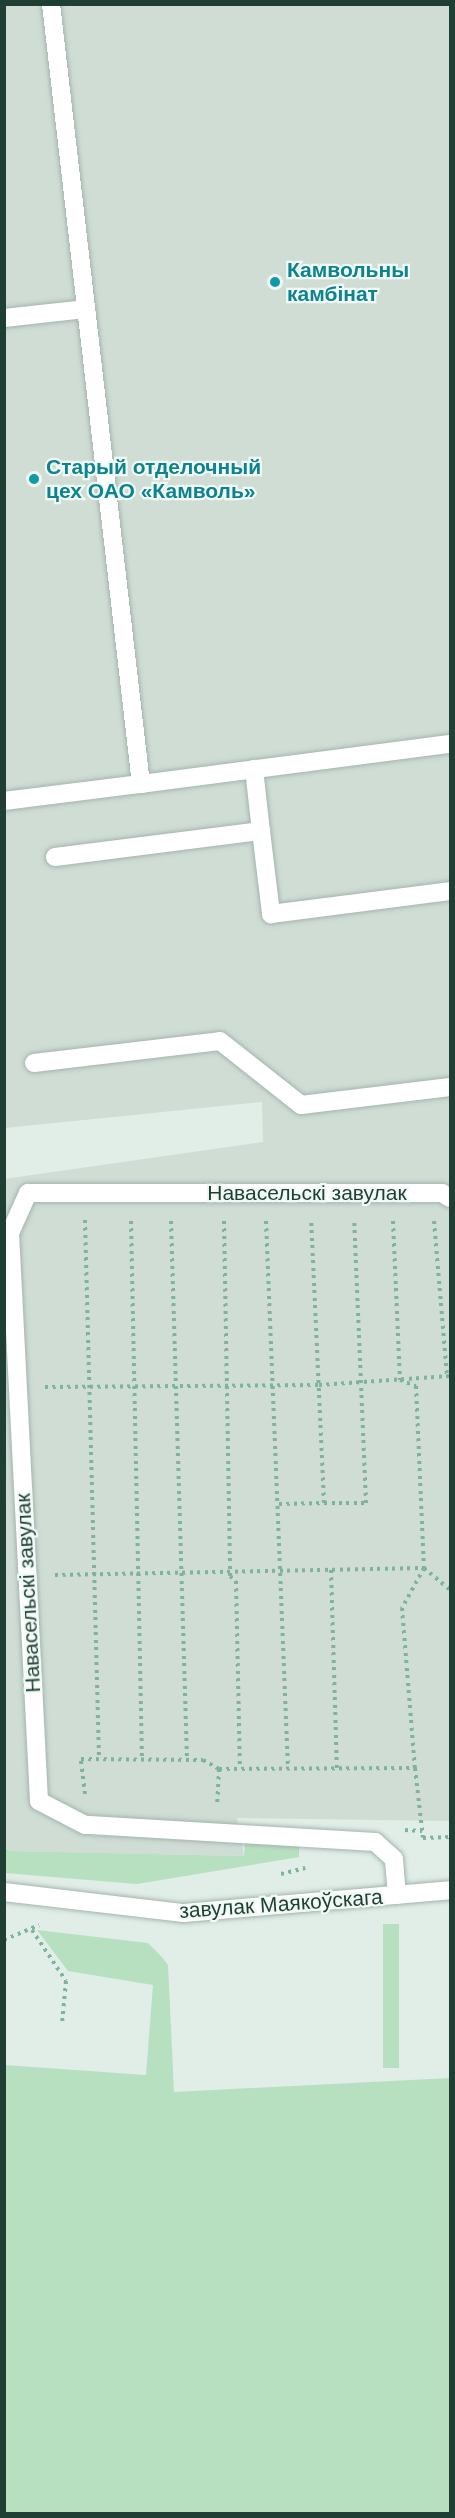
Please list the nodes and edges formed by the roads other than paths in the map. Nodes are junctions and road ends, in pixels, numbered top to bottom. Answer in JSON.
{"nodes":[{"id":1,"x":51,"y":4,"type":"edge"},
{"id":2,"x":85,"y":309,"type":"junction"},
{"id":3,"x":4,"y":318,"type":"edge"},
{"id":4,"x":450,"y":744,"type":"edge"},
{"id":5,"x":254,"y":770,"type":"junction"},
{"id":6,"x":141,"y":784,"type":"junction"},
{"id":7,"x":4,"y":801,"type":"edge"},
{"id":8,"x":261,"y":831,"type":"junction"},
{"id":9,"x":55,"y":857,"type":"dead end"},
{"id":10,"x":450,"y":891,"type":"edge"},
{"id":11,"x":34,"y":1063,"type":"dead end"},
{"id":12,"x":450,"y":1087,"type":"edge"},
{"id":13,"x":450,"y":1198,"type":"edge"},
{"id":14,"x":11,"y":1215,"type":"edge"},
{"id":15,"x":450,"y":1890,"type":"edge"},
{"id":16,"x":4,"y":1892,"type":"edge"},
{"id":17,"x":397,"y":1895,"type":"junction"}],
"edges":[{"from":1,"to":2,"type":"street"},
{"from":2,"to":3,"type":"street"},
{"from":2,"to":6,"type":"street"},
{"from":4,"to":5,"type":"street"},
{"from":5,"to":6,"type":"street"},
{"from":5,"to":8,"type":"street"},
{"from":6,"to":7,"type":"street"},
{"from":8,"to":9,"type":"street"},
{"from":8,"to":10,"type":"street"},
{"from":11,"to":12,"type":"street"},
{"from":13,"to":14,"type":"street","name":"Навасельскі завулак"},
{"from":14,"to":17,"type":"street","name":"Навасельскі завулак"},
{"from":15,"to":17,"type":"street","name":"завулак Маякоўскага"},
{"from":16,"to":17,"type":"street","name":"завулак Маякоўскага"}]}
